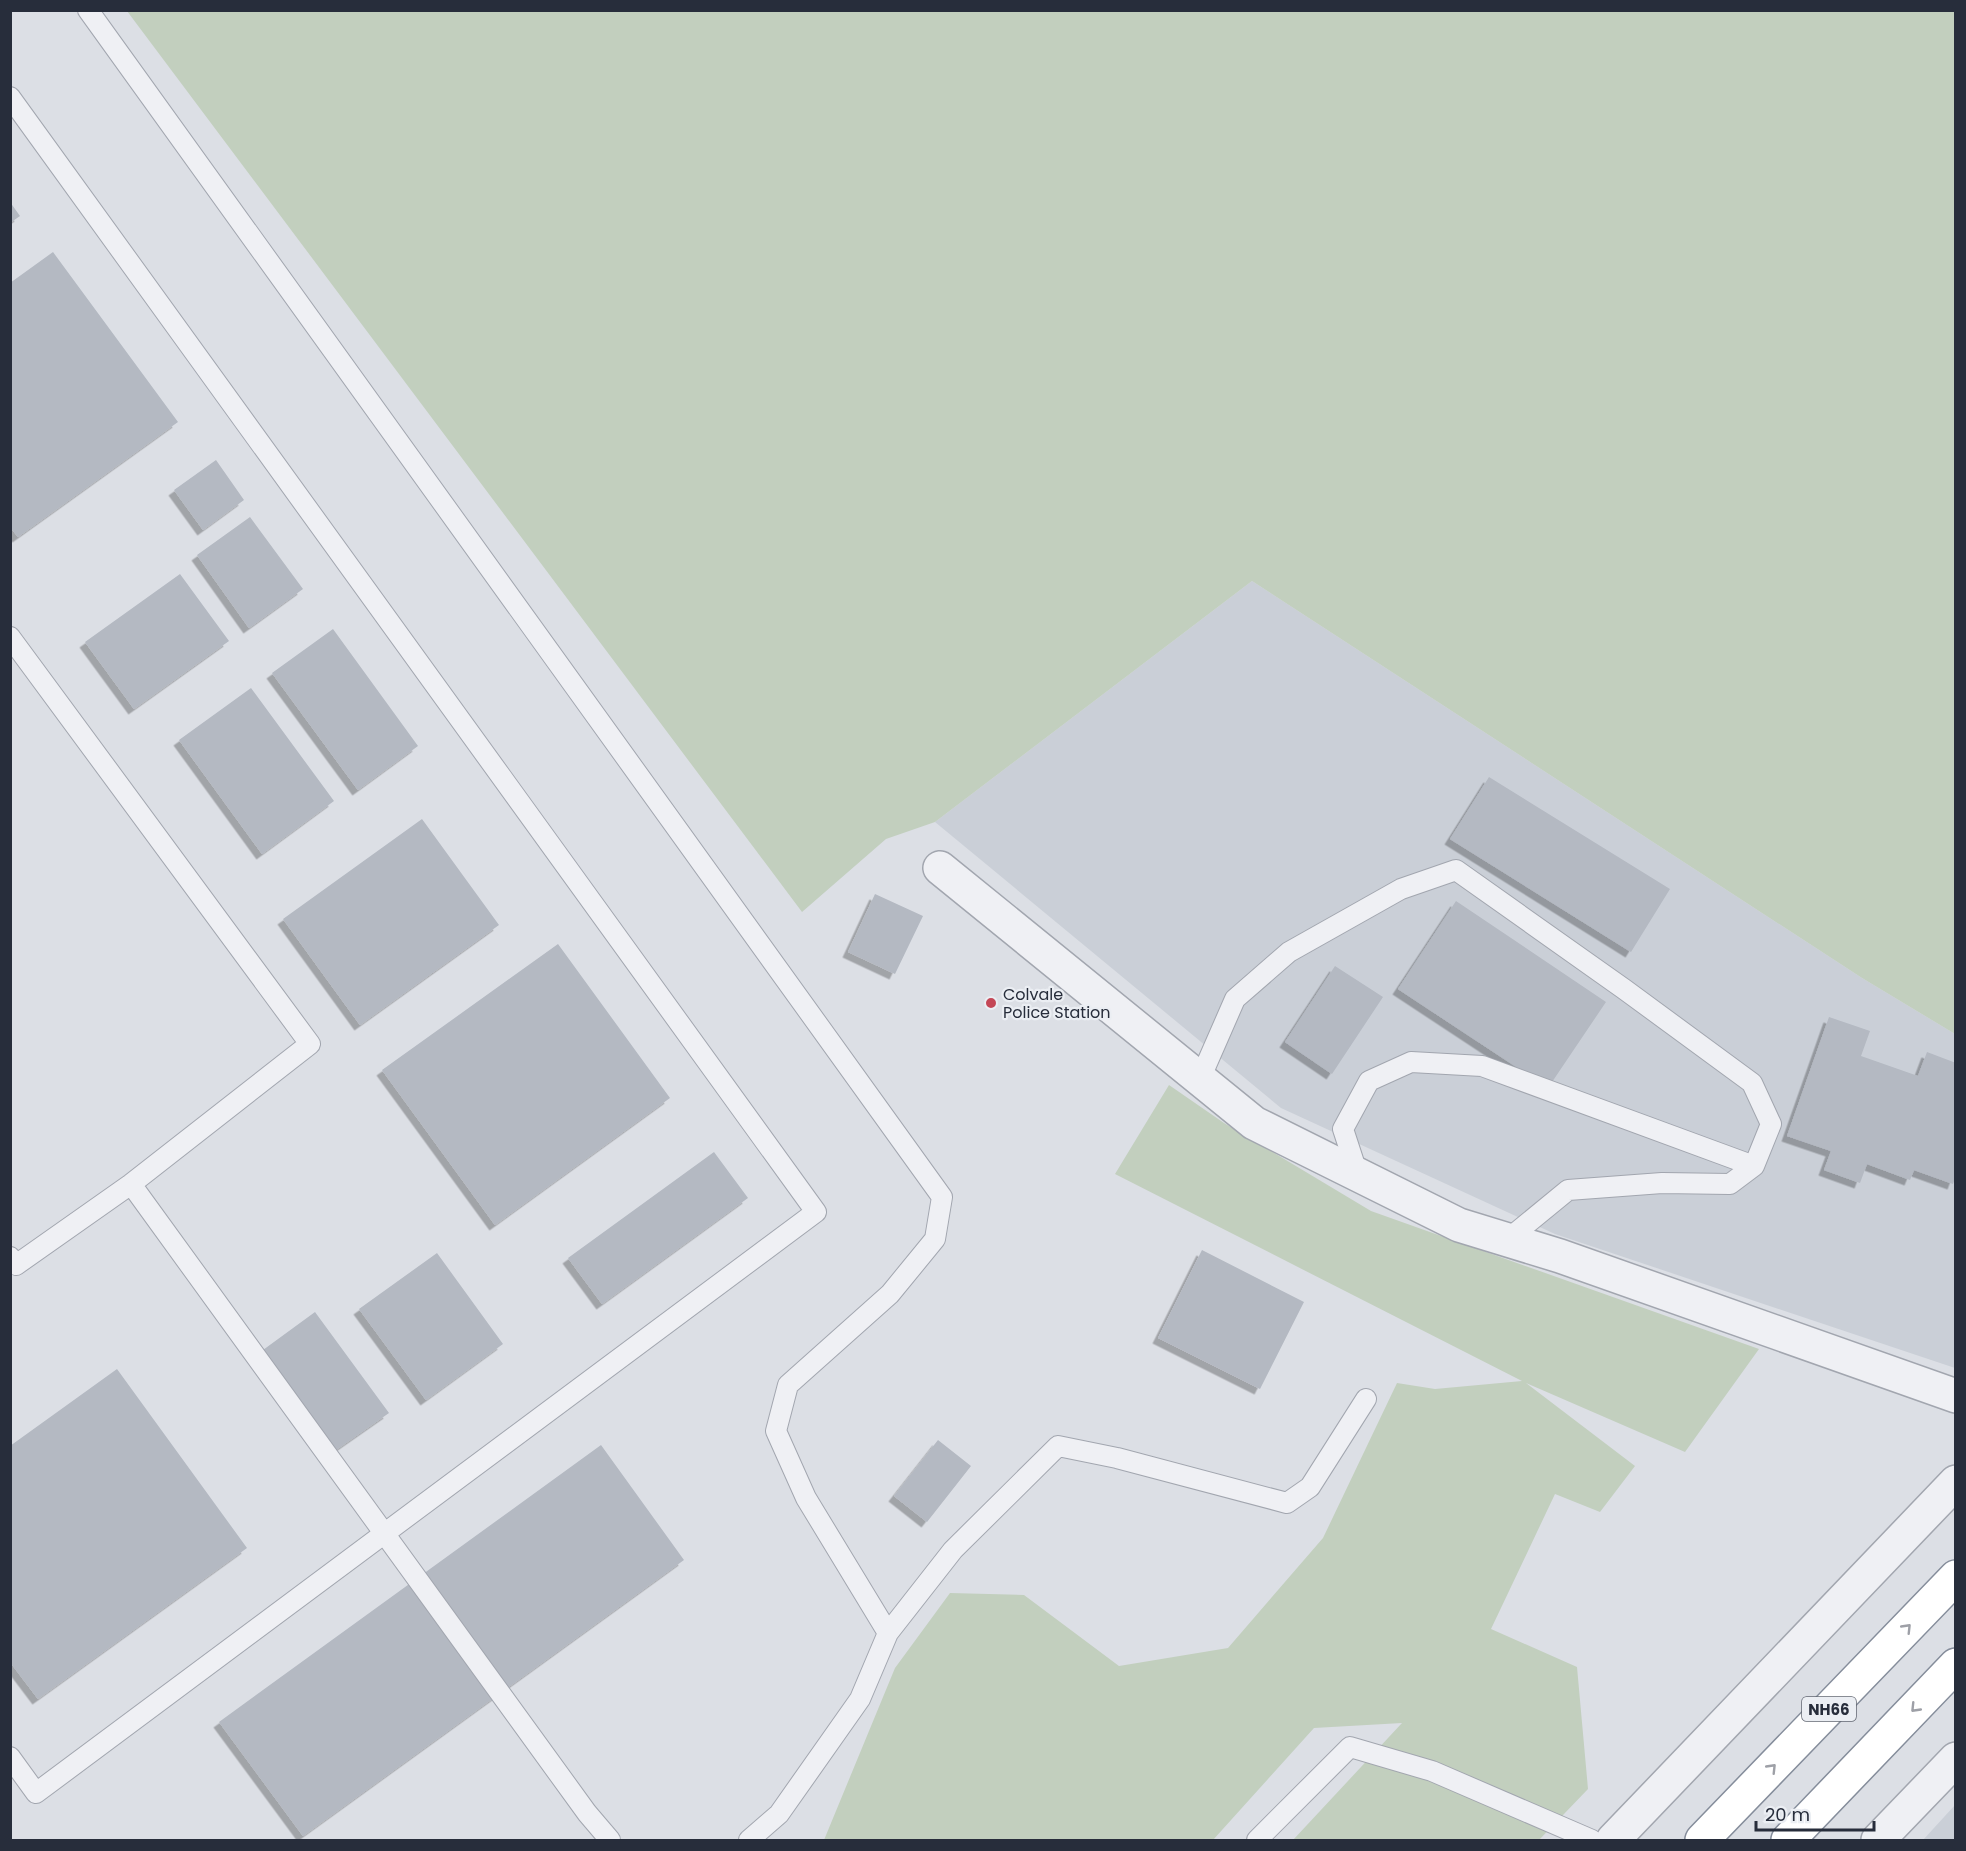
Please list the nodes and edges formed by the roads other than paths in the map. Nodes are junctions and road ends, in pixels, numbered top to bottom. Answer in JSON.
{"nodes":[{"id":1,"x":88,"y":10,"type":"edge"},
{"id":2,"x":10,"y":97,"type":"edge"},
{"id":3,"x":10,"y":638,"type":"edge"},
{"id":4,"x":940,"y":868,"type":"dead end"},
{"id":5,"x":1200,"y":1079,"type":"junction"},
{"id":6,"x":1754,"y":1166,"type":"junction"},
{"id":7,"x":1358,"y":1175,"type":"junction"},
{"id":8,"x":131,"y":1184,"type":"junction"},
{"id":9,"x":1507,"y":1240,"type":"junction"},
{"id":10,"x":10,"y":1257,"type":"edge"},
{"id":11,"x":1956,"y":1396,"type":"edge"},
{"id":12,"x":1366,"y":1399,"type":"dead end"},
{"id":13,"x":1956,"y":1482,"type":"edge"},
{"id":14,"x":383,"y":1534,"type":"junction"},
{"id":15,"x":1956,"y":1577,"type":"edge"},
{"id":16,"x":888,"y":1633,"type":"junction"},
{"id":17,"x":1956,"y":1665,"type":"edge"},
{"id":18,"x":10,"y":1757,"type":"edge"},
{"id":19,"x":1956,"y":1759,"type":"edge"},
{"id":20,"x":610,"y":1840,"type":"edge"},
{"id":21,"x":749,"y":1840,"type":"edge"},
{"id":22,"x":1257,"y":1840,"type":"edge"},
{"id":23,"x":1592,"y":1840,"type":"edge"},
{"id":24,"x":1613,"y":1840,"type":"edge"},
{"id":25,"x":1702,"y":1840,"type":"edge"},
{"id":26,"x":1788,"y":1840,"type":"edge"},
{"id":27,"x":1878,"y":1840,"type":"edge"}],
"edges":[{"from":1,"to":16,"type":"lane"},
{"from":2,"to":14,"type":"lane"},
{"from":3,"to":8,"type":"lane"},
{"from":4,"to":5,"type":"street"},
{"from":5,"to":6,"type":"lane"},
{"from":5,"to":7,"type":"street"},
{"from":6,"to":7,"type":"lane"},
{"from":6,"to":9,"type":"lane"},
{"from":7,"to":9,"type":"street"},
{"from":8,"to":10,"type":"lane"},
{"from":8,"to":14,"type":"lane"},
{"from":9,"to":11,"type":"street"},
{"from":12,"to":16,"type":"lane"},
{"from":13,"to":24,"type":"street"},
{"from":14,"to":18,"type":"lane"},
{"from":14,"to":20,"type":"lane"},
{"from":25,"to":15,"type":"highway","number":"NH66","one_way":true},
{"from":16,"to":21,"type":"lane"},
{"from":17,"to":26,"type":"highway","one_way":true},
{"from":19,"to":27,"type":"street"},
{"from":22,"to":23,"type":"lane"}]}
